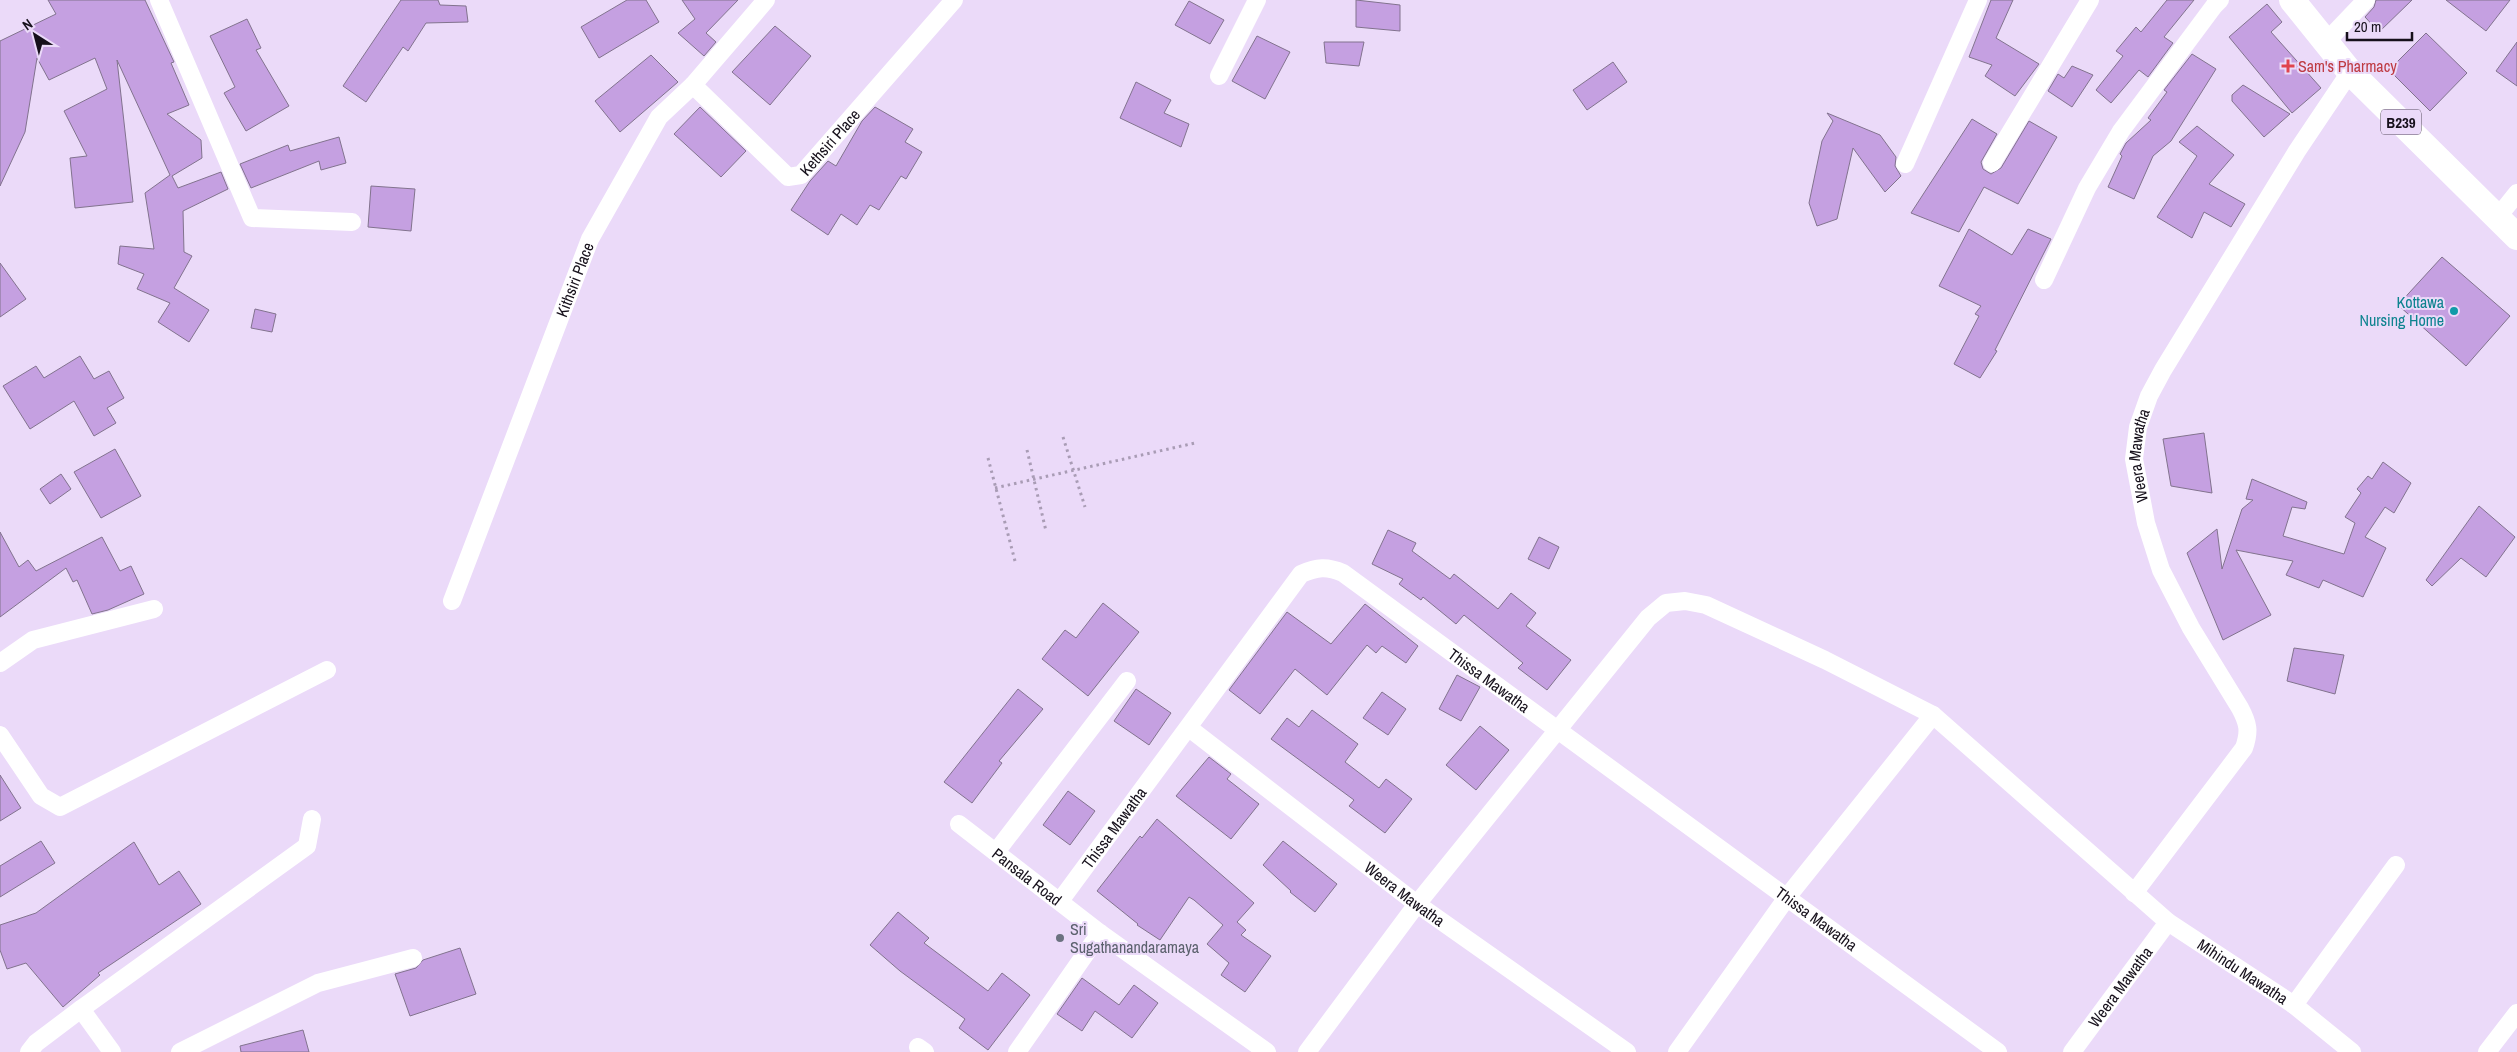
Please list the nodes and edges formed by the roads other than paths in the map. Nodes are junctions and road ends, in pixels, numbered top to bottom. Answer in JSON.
{"nodes":[{"id":1,"x":159,"y":0,"type":"edge"},
{"id":2,"x":766,"y":0,"type":"edge"},
{"id":3,"x":954,"y":0,"type":"edge"},
{"id":4,"x":1257,"y":0,"type":"edge"},
{"id":5,"x":1978,"y":0,"type":"edge"},
{"id":6,"x":2090,"y":0,"type":"edge"},
{"id":7,"x":2220,"y":0,"type":"edge"},
{"id":8,"x":2292,"y":0,"type":"edge"},
{"id":9,"x":2366,"y":0,"type":"edge"},
{"id":10,"x":2325,"y":43,"type":"junction"},
{"id":11,"x":2350,"y":72,"type":"junction"},
{"id":12,"x":1219,"y":76,"type":"dead end"},
{"id":13,"x":693,"y":85,"type":"junction"},
{"id":14,"x":1992,"y":163,"type":"dead end"},
{"id":15,"x":1905,"y":164,"type":"dead end"},
{"id":16,"x":2517,"y":193,"type":"edge"},
{"id":17,"x":2497,"y":218,"type":"junction"},
{"id":18,"x":352,"y":222,"type":"dead end"},
{"id":19,"x":2517,"y":238,"type":"edge"},
{"id":20,"x":2044,"y":280,"type":"dead end"},
{"id":21,"x":452,"y":601,"type":"dead end"},
{"id":22,"x":154,"y":609,"type":"dead end"},
{"id":23,"x":0,"y":663,"type":"edge"},
{"id":24,"x":327,"y":670,"type":"dead end"},
{"id":25,"x":1127,"y":682,"type":"dead end"},
{"id":26,"x":1932,"y":715,"type":"junction"},
{"id":27,"x":1189,"y":728,"type":"junction"},
{"id":28,"x":1557,"y":731,"type":"junction"},
{"id":29,"x":0,"y":735,"type":"edge"},
{"id":30,"x":312,"y":819,"type":"dead end"},
{"id":31,"x":959,"y":824,"type":"dead end"},
{"id":32,"x":996,"y":852,"type":"junction"},
{"id":33,"x":2396,"y":865,"type":"dead end"},
{"id":34,"x":2134,"y":893,"type":"junction"},
{"id":35,"x":1788,"y":896,"type":"junction"},
{"id":36,"x":1060,"y":901,"type":"junction"},
{"id":37,"x":1417,"y":904,"type":"junction"},
{"id":38,"x":2168,"y":922,"type":"junction"},
{"id":39,"x":1100,"y":933,"type":"junction"},
{"id":40,"x":413,"y":958,"type":"dead end"},
{"id":41,"x":2294,"y":1005,"type":"junction"},
{"id":42,"x":81,"y":1009,"type":"junction"},
{"id":43,"x":2517,"y":1013,"type":"edge"},
{"id":44,"x":29,"y":1052,"type":"edge"},
{"id":45,"x":112,"y":1052,"type":"edge"},
{"id":46,"x":180,"y":1052,"type":"edge"},
{"id":47,"x":1017,"y":1052,"type":"edge"},
{"id":48,"x":1266,"y":1052,"type":"edge"},
{"id":49,"x":1307,"y":1052,"type":"edge"},
{"id":50,"x":1627,"y":1052,"type":"edge"},
{"id":51,"x":1677,"y":1052,"type":"edge"},
{"id":52,"x":1998,"y":1052,"type":"edge"},
{"id":53,"x":2072,"y":1052,"type":"edge"},
{"id":54,"x":2352,"y":1052,"type":"edge"},
{"id":55,"x":2488,"y":1052,"type":"edge"}],
"edges":[{"from":1,"to":18,"type":"street"},
{"from":2,"to":13,"type":"street","name":"Kithsiri Place"},
{"from":3,"to":13,"type":"street","name":"Kethsiri Place"},
{"from":4,"to":12,"type":"street"},
{"from":5,"to":15,"type":"street"},
{"from":6,"to":14,"type":"street"},
{"from":7,"to":20,"type":"street"},
{"from":8,"to":10,"type":"main road","number":"B239"},
{"from":9,"to":10,"type":"street"},
{"from":10,"to":11,"type":"main road","number":"B239"},
{"from":11,"to":17,"type":"main road","number":"B239"},
{"from":11,"to":34,"type":"street","name":"Weera Mawatha"},
{"from":13,"to":21,"type":"street","name":"Kithsiri Place"},
{"from":16,"to":17,"type":"street"},
{"from":17,"to":19,"type":"main road","number":"B239"},
{"from":22,"to":23,"type":"street"},
{"from":24,"to":29,"type":"street"},
{"from":25,"to":32,"type":"street"},
{"from":26,"to":28,"type":"street","name":"Mihindu Mawatha"},
{"from":26,"to":34,"type":"street","name":"Mihindu Mawatha"},
{"from":26,"to":35,"type":"street"},
{"from":27,"to":28,"type":"street","name":"Thissa Mawatha"},
{"from":27,"to":36,"type":"street","name":"Thissa Mawatha"},
{"from":27,"to":37,"type":"street","name":"Weera Mawatha"},
{"from":28,"to":35,"type":"street","name":"Thissa Mawatha"},
{"from":28,"to":37,"type":"street","name":"Mihindu Mawatha"},
{"from":30,"to":42,"type":"street"},
{"from":31,"to":32,"type":"street","name":"Pansala Road"},
{"from":32,"to":36,"type":"street","name":"Pansala Road"},
{"from":33,"to":41,"type":"street"},
{"from":34,"to":38,"type":"street","name":"Mihindu Mawatha"},
{"from":35,"to":51,"type":"street"},
{"from":35,"to":52,"type":"street","name":"Thissa Mawatha"},
{"from":36,"to":39,"type":"street","name":"Pansala Road"},
{"from":37,"to":49,"type":"street","name":"Mihindu Mawatha"},
{"from":37,"to":50,"type":"street","name":"Weera Mawatha"},
{"from":38,"to":41,"type":"street","name":"Mihindu Mawatha"},
{"from":38,"to":53,"type":"street","name":"Weera Mawatha"},
{"from":39,"to":47,"type":"street"},
{"from":39,"to":48,"type":"street","name":"Pansala Road"},
{"from":40,"to":46,"type":"street"},
{"from":41,"to":54,"type":"street","name":"Mihindu Mawatha"},
{"from":42,"to":44,"type":"street"},
{"from":42,"to":45,"type":"street"},
{"from":43,"to":55,"type":"street"}]}
